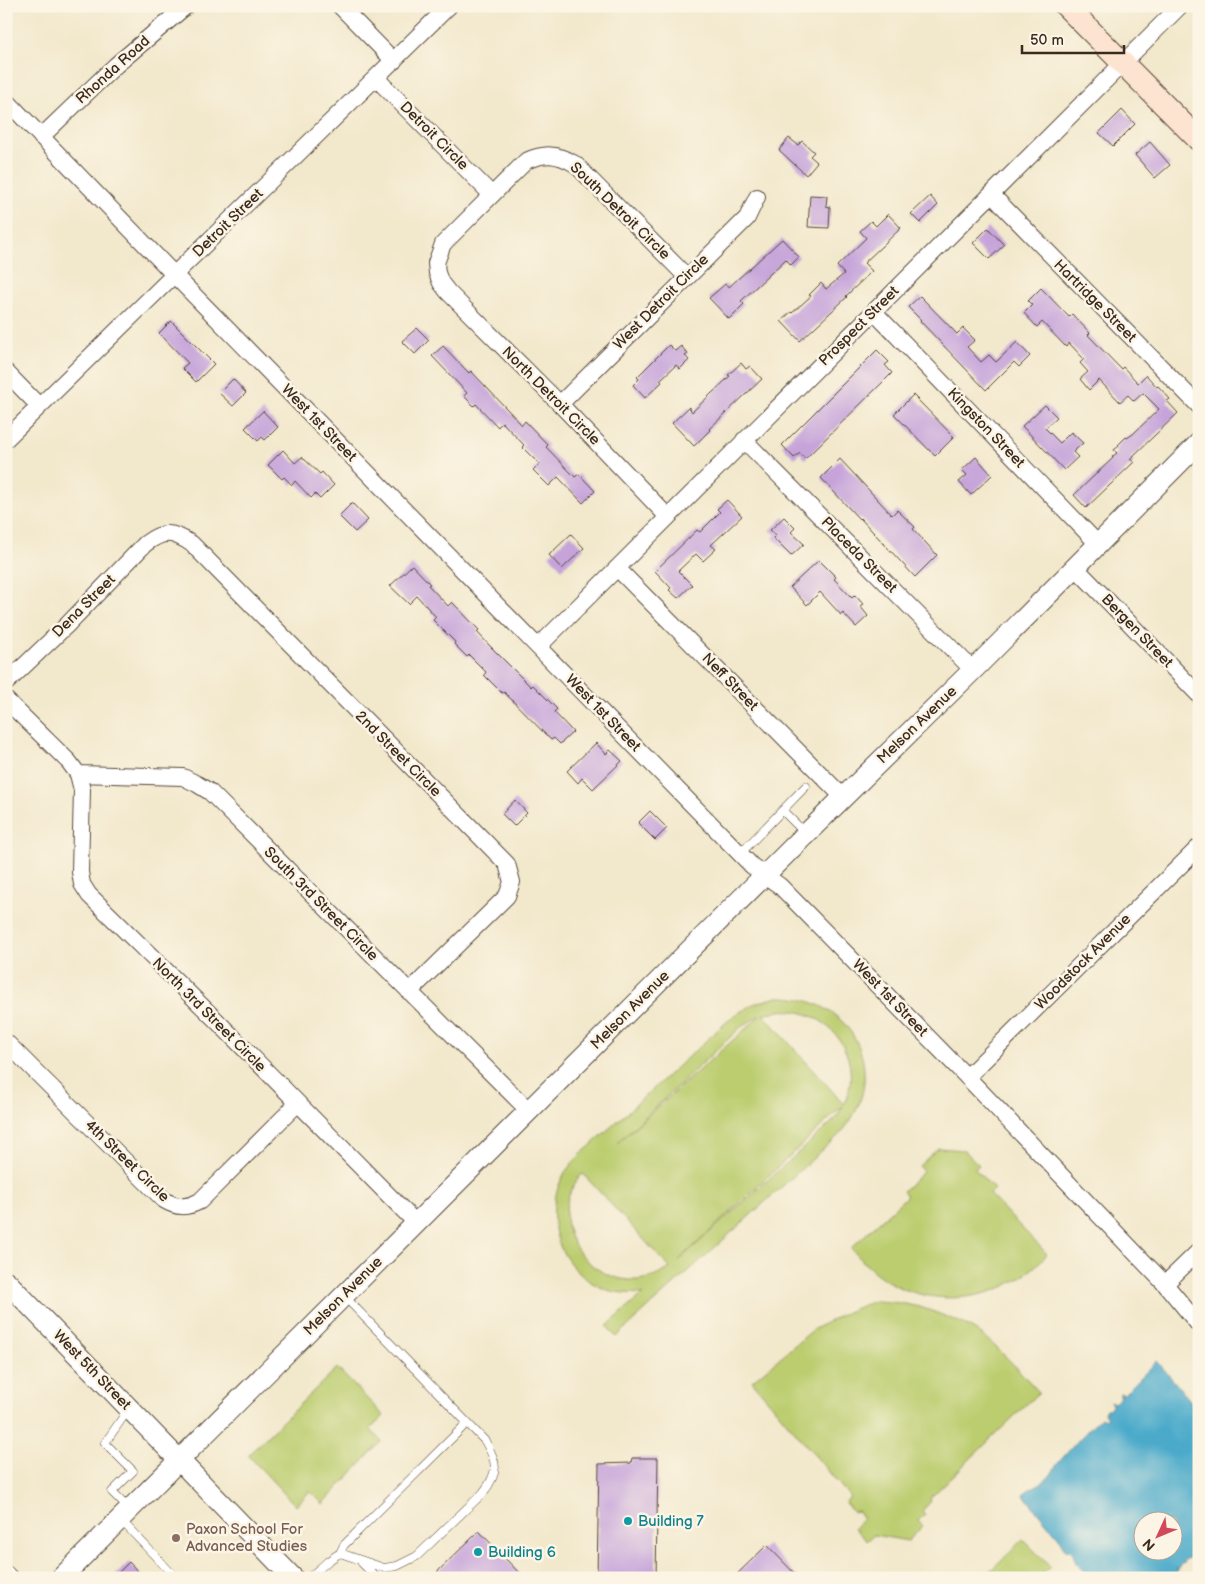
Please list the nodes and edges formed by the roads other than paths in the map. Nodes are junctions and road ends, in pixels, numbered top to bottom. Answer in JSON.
{"nodes":[{"id":1,"x":186,"y":6,"type":"edge"},
{"id":2,"x":340,"y":6,"type":"edge"},
{"id":3,"x":449,"y":6,"type":"edge"},
{"id":4,"x":1066,"y":6,"type":"edge"},
{"id":5,"x":1180,"y":6,"type":"edge"},
{"id":6,"x":394,"y":61,"type":"junction"},
{"id":7,"x":1123,"y":63,"type":"junction"},
{"id":8,"x":376,"y":78,"type":"junction"},
{"id":9,"x":6,"y":100,"type":"edge"},
{"id":10,"x":42,"y":137,"type":"junction"},
{"id":11,"x":1199,"y":140,"type":"edge"},
{"id":12,"x":491,"y":194,"type":"junction"},
{"id":13,"x":992,"y":195,"type":"junction"},
{"id":14,"x":757,"y":197,"type":"dead end"},
{"id":15,"x":174,"y":275,"type":"junction"},
{"id":16,"x":687,"y":277,"type":"junction"},
{"id":17,"x":874,"y":312,"type":"junction"},
{"id":18,"x":6,"y":372,"type":"edge"},
{"id":19,"x":560,"y":404,"type":"junction"},
{"id":20,"x":40,"y":406,"type":"junction"},
{"id":21,"x":1199,"y":406,"type":"edge"},
{"id":22,"x":6,"y":439,"type":"edge"},
{"id":23,"x":744,"y":440,"type":"junction"},
{"id":24,"x":1199,"y":443,"type":"edge"},
{"id":25,"x":668,"y":517,"type":"junction"},
{"id":26,"x":165,"y":533,"type":"joint"},
{"id":27,"x":1098,"y":544,"type":"junction"},
{"id":28,"x":1075,"y":567,"type":"junction"},
{"id":29,"x":618,"y":568,"type":"junction"},
{"id":30,"x":538,"y":647,"type":"junction"},
{"id":31,"x":973,"y":670,"type":"junction"},
{"id":32,"x":6,"y":683,"type":"edge"},
{"id":33,"x":1199,"y":695,"type":"edge"},
{"id":34,"x":6,"y":700,"type":"edge"},
{"id":35,"x":78,"y":774,"type":"junction"},
{"id":36,"x":806,"y":786,"type":"dead end"},
{"id":37,"x":843,"y":798,"type":"junction"},
{"id":38,"x":783,"y":811,"type":"junction"},
{"id":39,"x":806,"y":834,"type":"junction"},
{"id":40,"x":1199,"y":847,"type":"edge"},
{"id":41,"x":740,"y":854,"type":"junction"},
{"id":42,"x":765,"y":875,"type":"junction"},
{"id":43,"x":409,"y":992,"type":"junction"},
{"id":44,"x":6,"y":1042,"type":"edge"},
{"id":45,"x":967,"y":1077,"type":"junction"},
{"id":46,"x":297,"y":1104,"type":"junction"},
{"id":47,"x":529,"y":1111,"type":"junction"},
{"id":48,"x":416,"y":1224,"type":"junction"},
{"id":49,"x":1199,"y":1250,"type":"edge"},
{"id":50,"x":6,"y":1281,"type":"edge"},
{"id":51,"x":1165,"y":1284,"type":"junction"},
{"id":52,"x":344,"y":1296,"type":"junction"},
{"id":53,"x":1199,"y":1324,"type":"edge"},
{"id":54,"x":129,"y":1409,"type":"junction"},
{"id":55,"x":467,"y":1423,"type":"junction"},
{"id":56,"x":179,"y":1459,"type":"junction"},
{"id":57,"x":125,"y":1514,"type":"junction"},
{"id":58,"x":340,"y":1553,"type":"junction"},
{"id":59,"x":361,"y":1562,"type":"junction"},
{"id":60,"x":6,"y":1574,"type":"edge"},
{"id":61,"x":10,"y":1578,"type":"edge"},
{"id":62,"x":61,"y":1578,"type":"edge"},
{"id":63,"x":176,"y":1578,"type":"edge"},
{"id":64,"x":293,"y":1578,"type":"edge"},
{"id":65,"x":309,"y":1578,"type":"edge"},
{"id":66,"x":377,"y":1578,"type":"edge"}],
"edges":[{"from":1,"to":10,"type":"street","name":"Rhonda Road"},
{"from":2,"to":6,"type":"street"},
{"from":3,"to":6,"type":"street","name":"Detroit Street"},
{"from":4,"to":7,"type":"main road"},
{"from":5,"to":7,"type":"street","name":"Prospect Street"},
{"from":6,"to":8,"type":"street","name":"Detroit Street"},
{"from":7,"to":11,"type":"main road"},
{"from":7,"to":13,"type":"street","name":"Prospect Street"},
{"from":8,"to":12,"type":"street","name":"Detroit Circle"},
{"from":8,"to":15,"type":"street","name":"Detroit Street"},
{"from":9,"to":10,"type":"street","name":"West 1st Street"},
{"from":10,"to":15,"type":"street","name":"West 1st Street"},
{"from":12,"to":16,"type":"street","name":"South Detroit Circle"},
{"from":12,"to":19,"type":"street","name":"North Detroit Circle"},
{"from":13,"to":17,"type":"street","name":"Prospect Street"},
{"from":13,"to":21,"type":"street","name":"Hartridge Street"},
{"from":14,"to":16,"type":"street","name":"West Detroit Circle"},
{"from":15,"to":20,"type":"street","name":"Detroit Street"},
{"from":15,"to":30,"type":"street","name":"West 1st Street"},
{"from":16,"to":19,"type":"street","name":"West Detroit Circle"},
{"from":17,"to":23,"type":"street","name":"Prospect Street"},
{"from":17,"to":27,"type":"street","name":"Kingston Street"},
{"from":18,"to":20,"type":"street"},
{"from":19,"to":25,"type":"street","name":"North Detroit Circle"},
{"from":20,"to":22,"type":"street","name":"Detroit Street"},
{"from":23,"to":25,"type":"street","name":"Prospect Street"},
{"from":23,"to":31,"type":"street","name":"Placeda Street"},
{"from":24,"to":27,"type":"street","name":"Melson Avenue"},
{"from":25,"to":29,"type":"street","name":"Prospect Street"},
{"from":26,"to":32,"type":"street","name":"Dena Street"},
{"from":26,"to":43,"type":"street","name":"2nd Street Circle"},
{"from":27,"to":28,"type":"street","name":"Melson Avenue"},
{"from":28,"to":31,"type":"street","name":"Melson Avenue"},
{"from":28,"to":33,"type":"street","name":"Bergen Street"},
{"from":29,"to":30,"type":"street","name":"Prospect Street"},
{"from":29,"to":37,"type":"street","name":"Neff Street"},
{"from":30,"to":41,"type":"street","name":"West 1st Street"},
{"from":31,"to":37,"type":"street","name":"Melson Avenue"},
{"from":34,"to":35,"type":"street"},
{"from":35,"to":43,"type":"street","name":"South 3rd Street Circle"},
{"from":35,"to":46,"type":"street","name":"North 3rd Street Circle"},
{"from":36,"to":38,"type":"lane"},
{"from":37,"to":39,"type":"street","name":"Melson Avenue"},
{"from":38,"to":39,"type":"lane"},
{"from":38,"to":41,"type":"lane"},
{"from":39,"to":42,"type":"street","name":"Melson Avenue"},
{"from":40,"to":45,"type":"street","name":"Woodstock Avenue"},
{"from":41,"to":42,"type":"street","name":"West 1st Street"},
{"from":42,"to":45,"type":"street","name":"West 1st Street"},
{"from":42,"to":47,"type":"street","name":"Melson Avenue"},
{"from":43,"to":47,"type":"street","name":"South 3rd Street Circle"},
{"from":44,"to":46,"type":"street","name":"4th Street Circle"},
{"from":45,"to":51,"type":"street","name":"West 1st Street"},
{"from":46,"to":48,"type":"street","name":"North 3rd Street Circle"},
{"from":47,"to":48,"type":"street","name":"Melson Avenue"},
{"from":48,"to":52,"type":"street","name":"Melson Avenue"},
{"from":49,"to":51,"type":"street"},
{"from":50,"to":54,"type":"street","name":"West 5th Street"},
{"from":51,"to":53,"type":"street","name":"West 1st Street"},
{"from":52,"to":55,"type":"lane"},
{"from":52,"to":56,"type":"street","name":"Melson Avenue"},
{"from":54,"to":56,"type":"street","name":"West 5th Street"},
{"from":54,"to":57,"type":"lane"},
{"from":55,"to":58,"type":"lane"},
{"from":55,"to":59,"type":"lane"},
{"from":56,"to":57,"type":"street","name":"Melson Avenue"},
{"from":56,"to":64,"type":"street","name":"West 5th Street"},
{"from":57,"to":62,"type":"street","name":"Melson Avenue"},
{"from":57,"to":63,"type":"lane"},
{"from":58,"to":59,"type":"lane"},
{"from":58,"to":65,"type":"lane"},
{"from":59,"to":66,"type":"lane"},
{"from":60,"to":61,"type":"street"}]}
